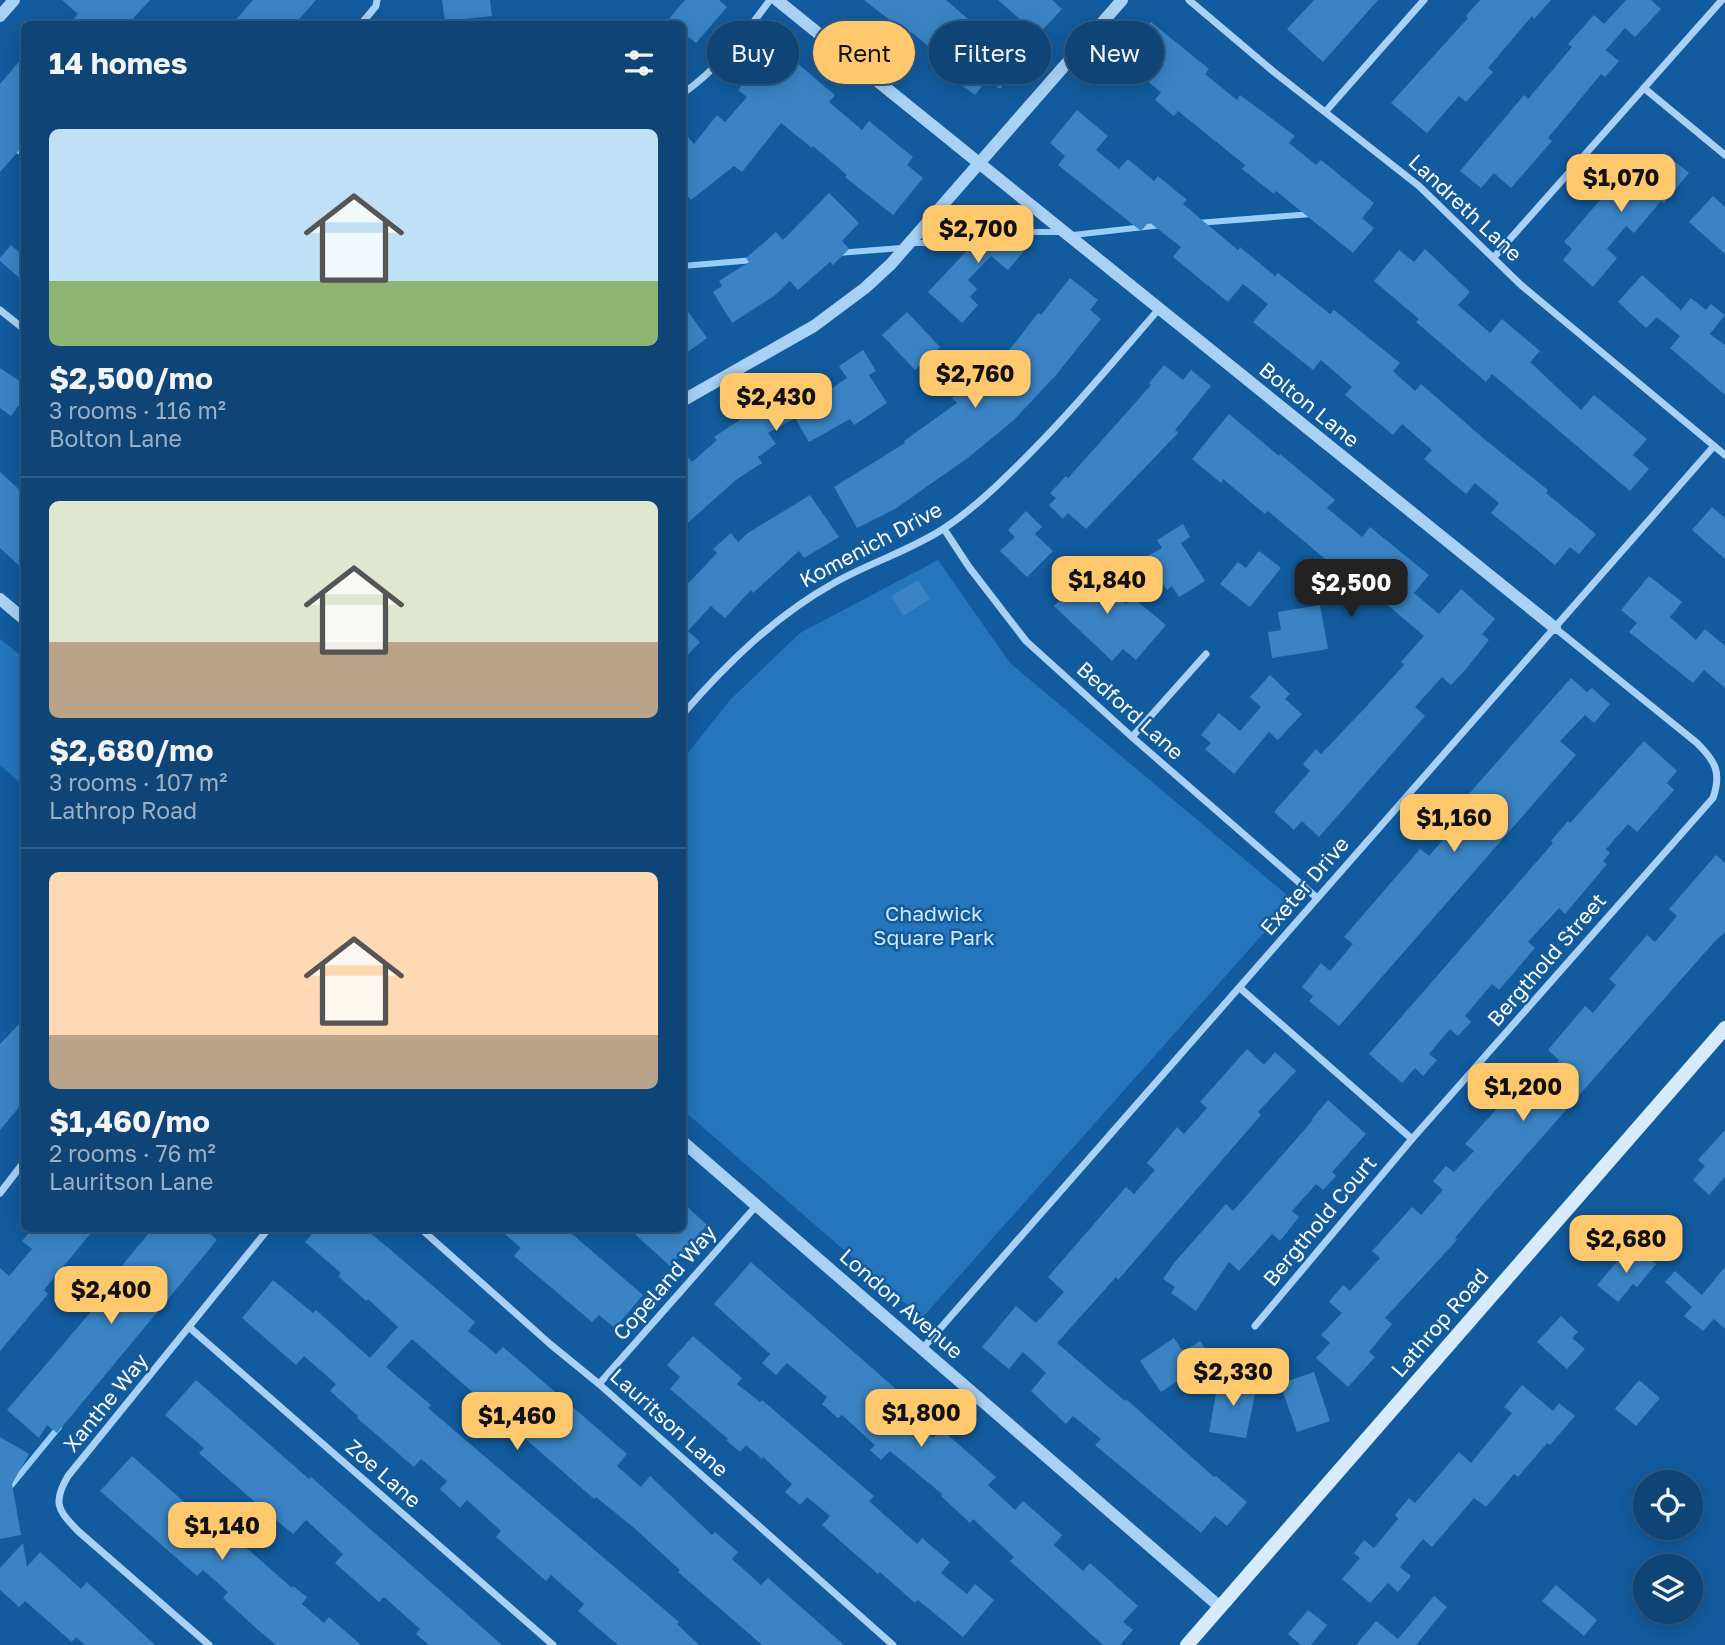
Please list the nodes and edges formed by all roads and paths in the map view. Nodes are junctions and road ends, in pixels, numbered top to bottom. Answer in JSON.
{"nodes":[{"id":1,"x":14,"y":0,"type":"edge"},
{"id":2,"x":377,"y":0,"type":"edge"},
{"id":3,"x":770,"y":0,"type":"edge"},
{"id":4,"x":777,"y":0,"type":"edge"},
{"id":5,"x":1122,"y":0,"type":"edge"},
{"id":6,"x":1189,"y":0,"type":"edge"},
{"id":7,"x":1424,"y":0,"type":"edge"},
{"id":8,"x":1722,"y":0,"type":"edge"},
{"id":9,"x":0,"y":16,"type":"edge"},
{"id":10,"x":364,"y":21,"type":"edge"},
{"id":11,"x":1644,"y":88,"type":"junction"},
{"id":12,"x":686,"y":92,"type":"edge"},
{"id":13,"x":1326,"y":111,"type":"junction"},
{"id":14,"x":1725,"y":155,"type":"edge"},
{"id":15,"x":980,"y":163,"type":"junction"},
{"id":16,"x":1494,"y":257,"type":"junction"},
{"id":17,"x":1159,"y":309,"type":"junction"},
{"id":18,"x":0,"y":310,"type":"edge"},
{"id":19,"x":21,"y":327,"type":"edge"},
{"id":20,"x":686,"y":399,"type":"edge"},
{"id":21,"x":1714,"y":446,"type":"junction"},
{"id":22,"x":1725,"y":454,"type":"edge"},
{"id":23,"x":944,"y":528,"type":"junction"},
{"id":24,"x":0,"y":599,"type":"edge"},
{"id":25,"x":21,"y":616,"type":"edge"},
{"id":26,"x":1555,"y":628,"type":"junction"},
{"id":27,"x":1206,"y":654,"type":"dead end"},
{"id":28,"x":686,"y":711,"type":"edge"},
{"id":29,"x":1132,"y":737,"type":"junction"},
{"id":30,"x":1652,"y":866,"type":"joint"},
{"id":31,"x":1317,"y":898,"type":"junction"},
{"id":32,"x":1240,"y":988,"type":"junction"},
{"id":33,"x":1725,"y":1028,"type":"edge"},
{"id":34,"x":1412,"y":1139,"type":"junction"},
{"id":35,"x":686,"y":1144,"type":"edge"},
{"id":36,"x":21,"y":1166,"type":"edge"},
{"id":37,"x":0,"y":1193,"type":"edge"},
{"id":38,"x":757,"y":1205,"type":"junction"},
{"id":39,"x":266,"y":1232,"type":"edge"},
{"id":40,"x":424,"y":1232,"type":"edge"},
{"id":41,"x":1255,"y":1325,"type":"dead end"},
{"id":42,"x":190,"y":1328,"type":"junction"},
{"id":43,"x":923,"y":1348,"type":"junction"},
{"id":44,"x":599,"y":1384,"type":"junction"},
{"id":45,"x":1220,"y":1607,"type":"junction"},
{"id":46,"x":209,"y":1645,"type":"edge"},
{"id":47,"x":552,"y":1645,"type":"edge"},
{"id":48,"x":893,"y":1645,"type":"edge"},
{"id":49,"x":1187,"y":1645,"type":"edge"}],
"edges":[{"from":1,"to":9,"type":"street"},
{"from":2,"to":10,"type":"street"},
{"from":3,"to":12,"type":"street"},
{"from":4,"to":15,"type":"street","name":"Bolton Lane"},
{"from":5,"to":15,"type":"street"},
{"from":6,"to":13,"type":"street","name":"Landreth Lane"},
{"from":7,"to":13,"type":"street"},
{"from":8,"to":11,"type":"street"},
{"from":11,"to":14,"type":"street"},
{"from":11,"to":16,"type":"street"},
{"from":13,"to":16,"type":"street","name":"Landreth Lane"},
{"from":15,"to":17,"type":"street","name":"Bolton Lane"},
{"from":15,"to":20,"type":"street"},
{"from":16,"to":21,"type":"street","name":"Landreth Lane"},
{"from":17,"to":23,"type":"street","name":"Komenich Drive"},
{"from":17,"to":26,"type":"street","name":"Bolton Lane"},
{"from":18,"to":19,"type":"street"},
{"from":21,"to":22,"type":"street","name":"Landreth Lane"},
{"from":21,"to":26,"type":"street","name":"Exeter Drive"},
{"from":23,"to":28,"type":"street","name":"Komenich Drive"},
{"from":23,"to":29,"type":"street","name":"Bedford Lane"},
{"from":24,"to":25,"type":"street"},
{"from":26,"to":30,"type":"street","name":"Bolton Lane"},
{"from":26,"to":31,"type":"street","name":"Exeter Drive"},
{"from":27,"to":29,"type":"street"},
{"from":29,"to":31,"type":"street","name":"Bedford Lane"},
{"from":30,"to":34,"type":"street","name":"Bergthold Street"},
{"from":31,"to":32,"type":"street","name":"Exeter Drive"},
{"from":32,"to":34,"type":"street"},
{"from":32,"to":43,"type":"street","name":"Exeter Drive"},
{"from":33,"to":45,"type":"main road","name":"Lathrop Road"},
{"from":34,"to":41,"type":"street","name":"Bergthold Court"},
{"from":35,"to":38,"type":"street","name":"London Avenue"},
{"from":36,"to":37,"type":"street"},
{"from":38,"to":43,"type":"street","name":"London Avenue"},
{"from":38,"to":44,"type":"street","name":"Copeland Way"},
{"from":39,"to":42,"type":"street","name":"Xanthe Way"},
{"from":40,"to":44,"type":"street","name":"Lauritson Lane"},
{"from":42,"to":46,"type":"street","name":"Xanthe Way"},
{"from":42,"to":47,"type":"street","name":"Zoe Lane"},
{"from":43,"to":45,"type":"street","name":"London Avenue"},
{"from":44,"to":48,"type":"street","name":"Lauritson Lane"},
{"from":45,"to":49,"type":"main road","name":"Lathrop Road"}]}
